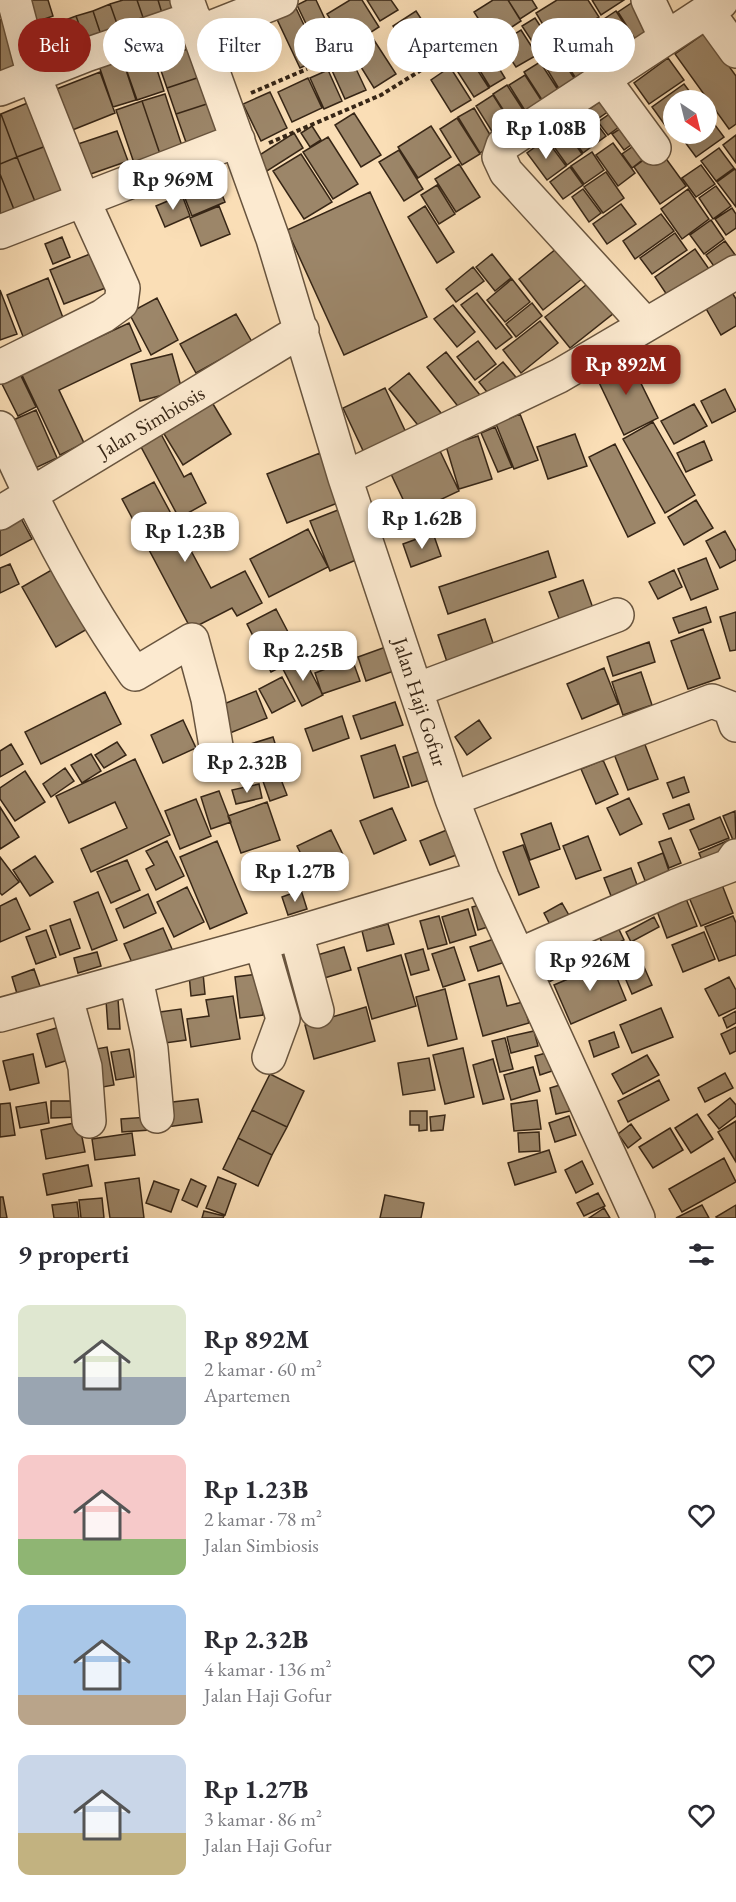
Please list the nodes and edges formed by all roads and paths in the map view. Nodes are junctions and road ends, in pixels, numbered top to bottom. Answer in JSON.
{"nodes":[{"id":1,"x":14,"y":0,"type":"edge"},
{"id":2,"x":280,"y":0,"type":"edge"},
{"id":3,"x":648,"y":0,"type":"edge"},
{"id":4,"x":194,"y":17,"type":"edge"},
{"id":5,"x":666,"y":38,"type":"junction"},
{"id":6,"x":736,"y":51,"type":"edge"},
{"id":7,"x":301,"y":72,"type":"edge"},
{"id":8,"x":418,"y":72,"type":"edge"},
{"id":9,"x":34,"y":76,"type":"junction"},
{"id":10,"x":604,"y":80,"type":"junction"},
{"id":11,"x":0,"y":89,"type":"edge"},
{"id":12,"x":225,"y":103,"type":"junction"},
{"id":13,"x":241,"y":147,"type":"junction"},
{"id":14,"x":654,"y":148,"type":"dead end"},
{"id":15,"x":83,"y":200,"type":"junction"},
{"id":16,"x":0,"y":232,"type":"edge"},
{"id":17,"x":734,"y":277,"type":"edge"},
{"id":18,"x":645,"y":324,"type":"junction"},
{"id":19,"x":302,"y":330,"type":"junction"},
{"id":20,"x":0,"y":367,"type":"edge"},
{"id":21,"x":0,"y":428,"type":"edge"},
{"id":22,"x":345,"y":478,"type":"junction"},
{"id":23,"x":29,"y":496,"type":"junction"},
{"id":24,"x":0,"y":513,"type":"edge"},
{"id":25,"x":617,"y":615,"type":"dead end"},
{"id":26,"x":416,"y":690,"type":"junction"},
{"id":27,"x":736,"y":724,"type":"edge"},
{"id":28,"x":217,"y":752,"type":"dead end"},
{"id":29,"x":452,"y":799,"type":"junction"},
{"id":30,"x":736,"y":856,"type":"edge"},
{"id":31,"x":482,"y":877,"type":"junction"},
{"id":32,"x":296,"y":933,"type":"junction"},
{"id":33,"x":261,"y":943,"type":"junction"},
{"id":34,"x":519,"y":955,"type":"junction"},
{"id":35,"x":136,"y":979,"type":"junction"},
{"id":36,"x":66,"y":998,"type":"junction"},
{"id":37,"x":317,"y":1011,"type":"dead end"},
{"id":38,"x":0,"y":1015,"type":"edge"},
{"id":39,"x":268,"y":1057,"type":"dead end"},
{"id":40,"x":158,"y":1116,"type":"dead end"},
{"id":41,"x":89,"y":1120,"type":"dead end"},
{"id":42,"x":638,"y":1218,"type":"edge"}],
"edges":[{"from":1,"to":9,"type":"street"},
{"from":2,"to":4,"type":"street"},
{"from":3,"to":5,"type":"street"},
{"from":4,"to":9,"type":"street"},
{"from":4,"to":12,"type":"street","name":"Jalan Haji Gofur"},
{"from":5,"to":6,"type":"street"},
{"from":5,"to":10,"type":"street"},
{"from":7,"to":12,"type":"path"},
{"from":8,"to":13,"type":"path"},
{"from":9,"to":11,"type":"street"},
{"from":9,"to":15,"type":"street"},
{"from":10,"to":14,"type":"street"},
{"from":10,"to":18,"type":"street"},
{"from":12,"to":13,"type":"street","name":"Jalan Haji Gofur"},
{"from":13,"to":15,"type":"street"},
{"from":13,"to":19,"type":"street","name":"Jalan Haji Gofur"},
{"from":15,"to":16,"type":"street"},
{"from":15,"to":20,"type":"street"},
{"from":17,"to":18,"type":"street"},
{"from":18,"to":22,"type":"street"},
{"from":19,"to":22,"type":"street","name":"Jalan Haji Gofur"},
{"from":19,"to":23,"type":"street","name":"Jalan Simbiosis"},
{"from":21,"to":23,"type":"street"},
{"from":22,"to":26,"type":"street","name":"Jalan Haji Gofur"},
{"from":23,"to":24,"type":"street","name":"Jalan Simbiosis"},
{"from":23,"to":28,"type":"street"},
{"from":25,"to":26,"type":"street"},
{"from":26,"to":29,"type":"street","name":"Jalan Haji Gofur"},
{"from":27,"to":29,"type":"street"},
{"from":29,"to":31,"type":"street","name":"Jalan Haji Gofur"},
{"from":30,"to":34,"type":"street"},
{"from":31,"to":32,"type":"street"},
{"from":31,"to":34,"type":"street","name":"Jalan Haji Gofur"},
{"from":32,"to":33,"type":"street"},
{"from":32,"to":37,"type":"street"},
{"from":33,"to":35,"type":"street"},
{"from":33,"to":39,"type":"street"},
{"from":34,"to":42,"type":"street","name":"Jalan Haji Gofur"},
{"from":35,"to":36,"type":"street"},
{"from":35,"to":40,"type":"street"},
{"from":36,"to":38,"type":"street"},
{"from":36,"to":41,"type":"street"}]}
